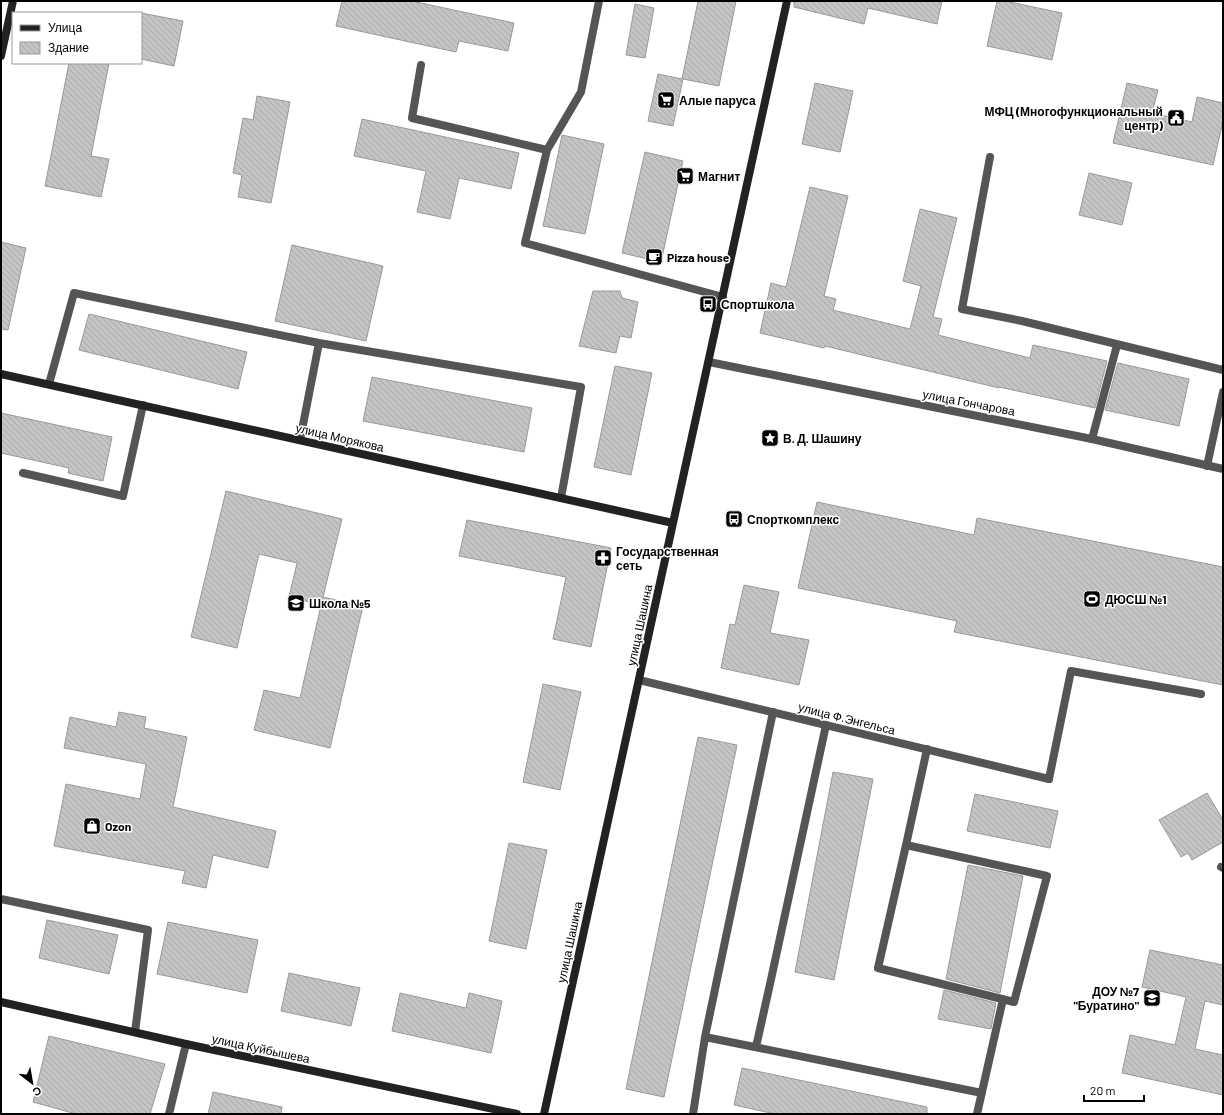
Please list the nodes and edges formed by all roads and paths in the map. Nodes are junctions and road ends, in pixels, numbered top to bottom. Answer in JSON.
{"nodes":[{"id":1,"x":12,"y":1,"type":"edge"},
{"id":2,"x":599,"y":1,"type":"edge"},
{"id":3,"x":787,"y":1,"type":"edge"},
{"id":4,"x":1,"y":56,"type":"edge"},
{"id":5,"x":421,"y":66,"type":"dead end"},
{"id":6,"x":547,"y":150,"type":"junction"},
{"id":7,"x":990,"y":157,"type":"dead end"},
{"id":8,"x":723,"y":297,"type":"junction"},
{"id":9,"x":319,"y":343,"type":"junction"},
{"id":10,"x":1117,"y":345,"type":"junction"},
{"id":11,"x":709,"y":362,"type":"junction"},
{"id":12,"x":1223,"y":370,"type":"edge"},
{"id":13,"x":1,"y":374,"type":"edge"},
{"id":14,"x":49,"y":384,"type":"junction"},
{"id":15,"x":1223,"y":392,"type":"edge"},
{"id":16,"x":143,"y":405,"type":"junction"},
{"id":17,"x":1092,"y":439,"type":"junction"},
{"id":18,"x":300,"y":440,"type":"junction"},
{"id":19,"x":1207,"y":466,"type":"junction"},
{"id":20,"x":1223,"y":469,"type":"edge"},
{"id":21,"x":23,"y":473,"type":"dead end"},
{"id":22,"x":561,"y":498,"type":"junction"},
{"id":23,"x":673,"y":523,"type":"junction"},
{"id":24,"x":639,"y":680,"type":"junction"},
{"id":25,"x":1201,"y":694,"type":"dead end"},
{"id":26,"x":773,"y":712,"type":"junction"},
{"id":27,"x":826,"y":725,"type":"junction"},
{"id":28,"x":927,"y":749,"type":"junction"},
{"id":29,"x":906,"y":844,"type":"junction"},
{"id":30,"x":1,"y":899,"type":"edge"},
{"id":31,"x":1003,"y":999,"type":"junction"},
{"id":32,"x":1,"y":1002,"type":"edge"},
{"id":33,"x":135,"y":1032,"type":"junction"},
{"id":34,"x":705,"y":1036,"type":"junction"},
{"id":35,"x":186,"y":1044,"type":"junction"},
{"id":36,"x":756,"y":1047,"type":"junction"},
{"id":37,"x":982,"y":1093,"type":"junction"},
{"id":38,"x":169,"y":1114,"type":"edge"},
{"id":39,"x":516,"y":1114,"type":"edge"},
{"id":40,"x":544,"y":1114,"type":"edge"},
{"id":41,"x":692,"y":1114,"type":"edge"},
{"id":42,"x":977,"y":1114,"type":"edge"}],
"edges":[{"from":1,"to":4,"type":"main road"},
{"from":2,"to":6,"type":"street"},
{"from":3,"to":8,"type":"main road","name":"улица Шашина"},
{"from":5,"to":6,"type":"street"},
{"from":6,"to":8,"type":"street"},
{"from":7,"to":10,"type":"street"},
{"from":8,"to":11,"type":"main road","name":"улица Шашина"},
{"from":9,"to":14,"type":"street"},
{"from":9,"to":18,"type":"street"},
{"from":9,"to":22,"type":"street"},
{"from":10,"to":12,"type":"street"},
{"from":10,"to":17,"type":"street"},
{"from":11,"to":17,"type":"street","name":"улица Гончарова"},
{"from":11,"to":23,"type":"main road","name":"улица Шашина"},
{"from":13,"to":14,"type":"main road","name":"улица Морякова"},
{"from":14,"to":16,"type":"main road","name":"улица Морякова"},
{"from":15,"to":19,"type":"street"},
{"from":16,"to":18,"type":"main road","name":"улица Морякова"},
{"from":16,"to":21,"type":"street"},
{"from":17,"to":19,"type":"street","name":"улица Гончарова"},
{"from":18,"to":22,"type":"main road","name":"улица Морякова"},
{"from":19,"to":20,"type":"street","name":"улица Гончарова"},
{"from":22,"to":23,"type":"main road","name":"улица Морякова"},
{"from":23,"to":24,"type":"main road","name":"улица Шашина"},
{"from":24,"to":26,"type":"street","name":"улица Ф.Энгельса"},
{"from":24,"to":40,"type":"main road","name":"улица Шашина"},
{"from":25,"to":28,"type":"street","name":"улица Ф.Энгельса"},
{"from":26,"to":27,"type":"street","name":"улица Ф.Энгельса"},
{"from":26,"to":34,"type":"street"},
{"from":27,"to":28,"type":"street","name":"улица Ф.Энгельса"},
{"from":27,"to":36,"type":"street"},
{"from":28,"to":29,"type":"street"},
{"from":29,"to":31,"type":"street"},
{"from":29,"to":31,"type":"street"},
{"from":30,"to":33,"type":"street"},
{"from":31,"to":37,"type":"street"},
{"from":32,"to":33,"type":"main road","name":"улица Куйбышева"},
{"from":33,"to":35,"type":"main road","name":"улица Куйбышева"},
{"from":34,"to":36,"type":"street"},
{"from":34,"to":41,"type":"street"},
{"from":35,"to":38,"type":"street"},
{"from":35,"to":39,"type":"main road","name":"улица Куйбышева"},
{"from":36,"to":37,"type":"street"},
{"from":37,"to":42,"type":"street"}]}
